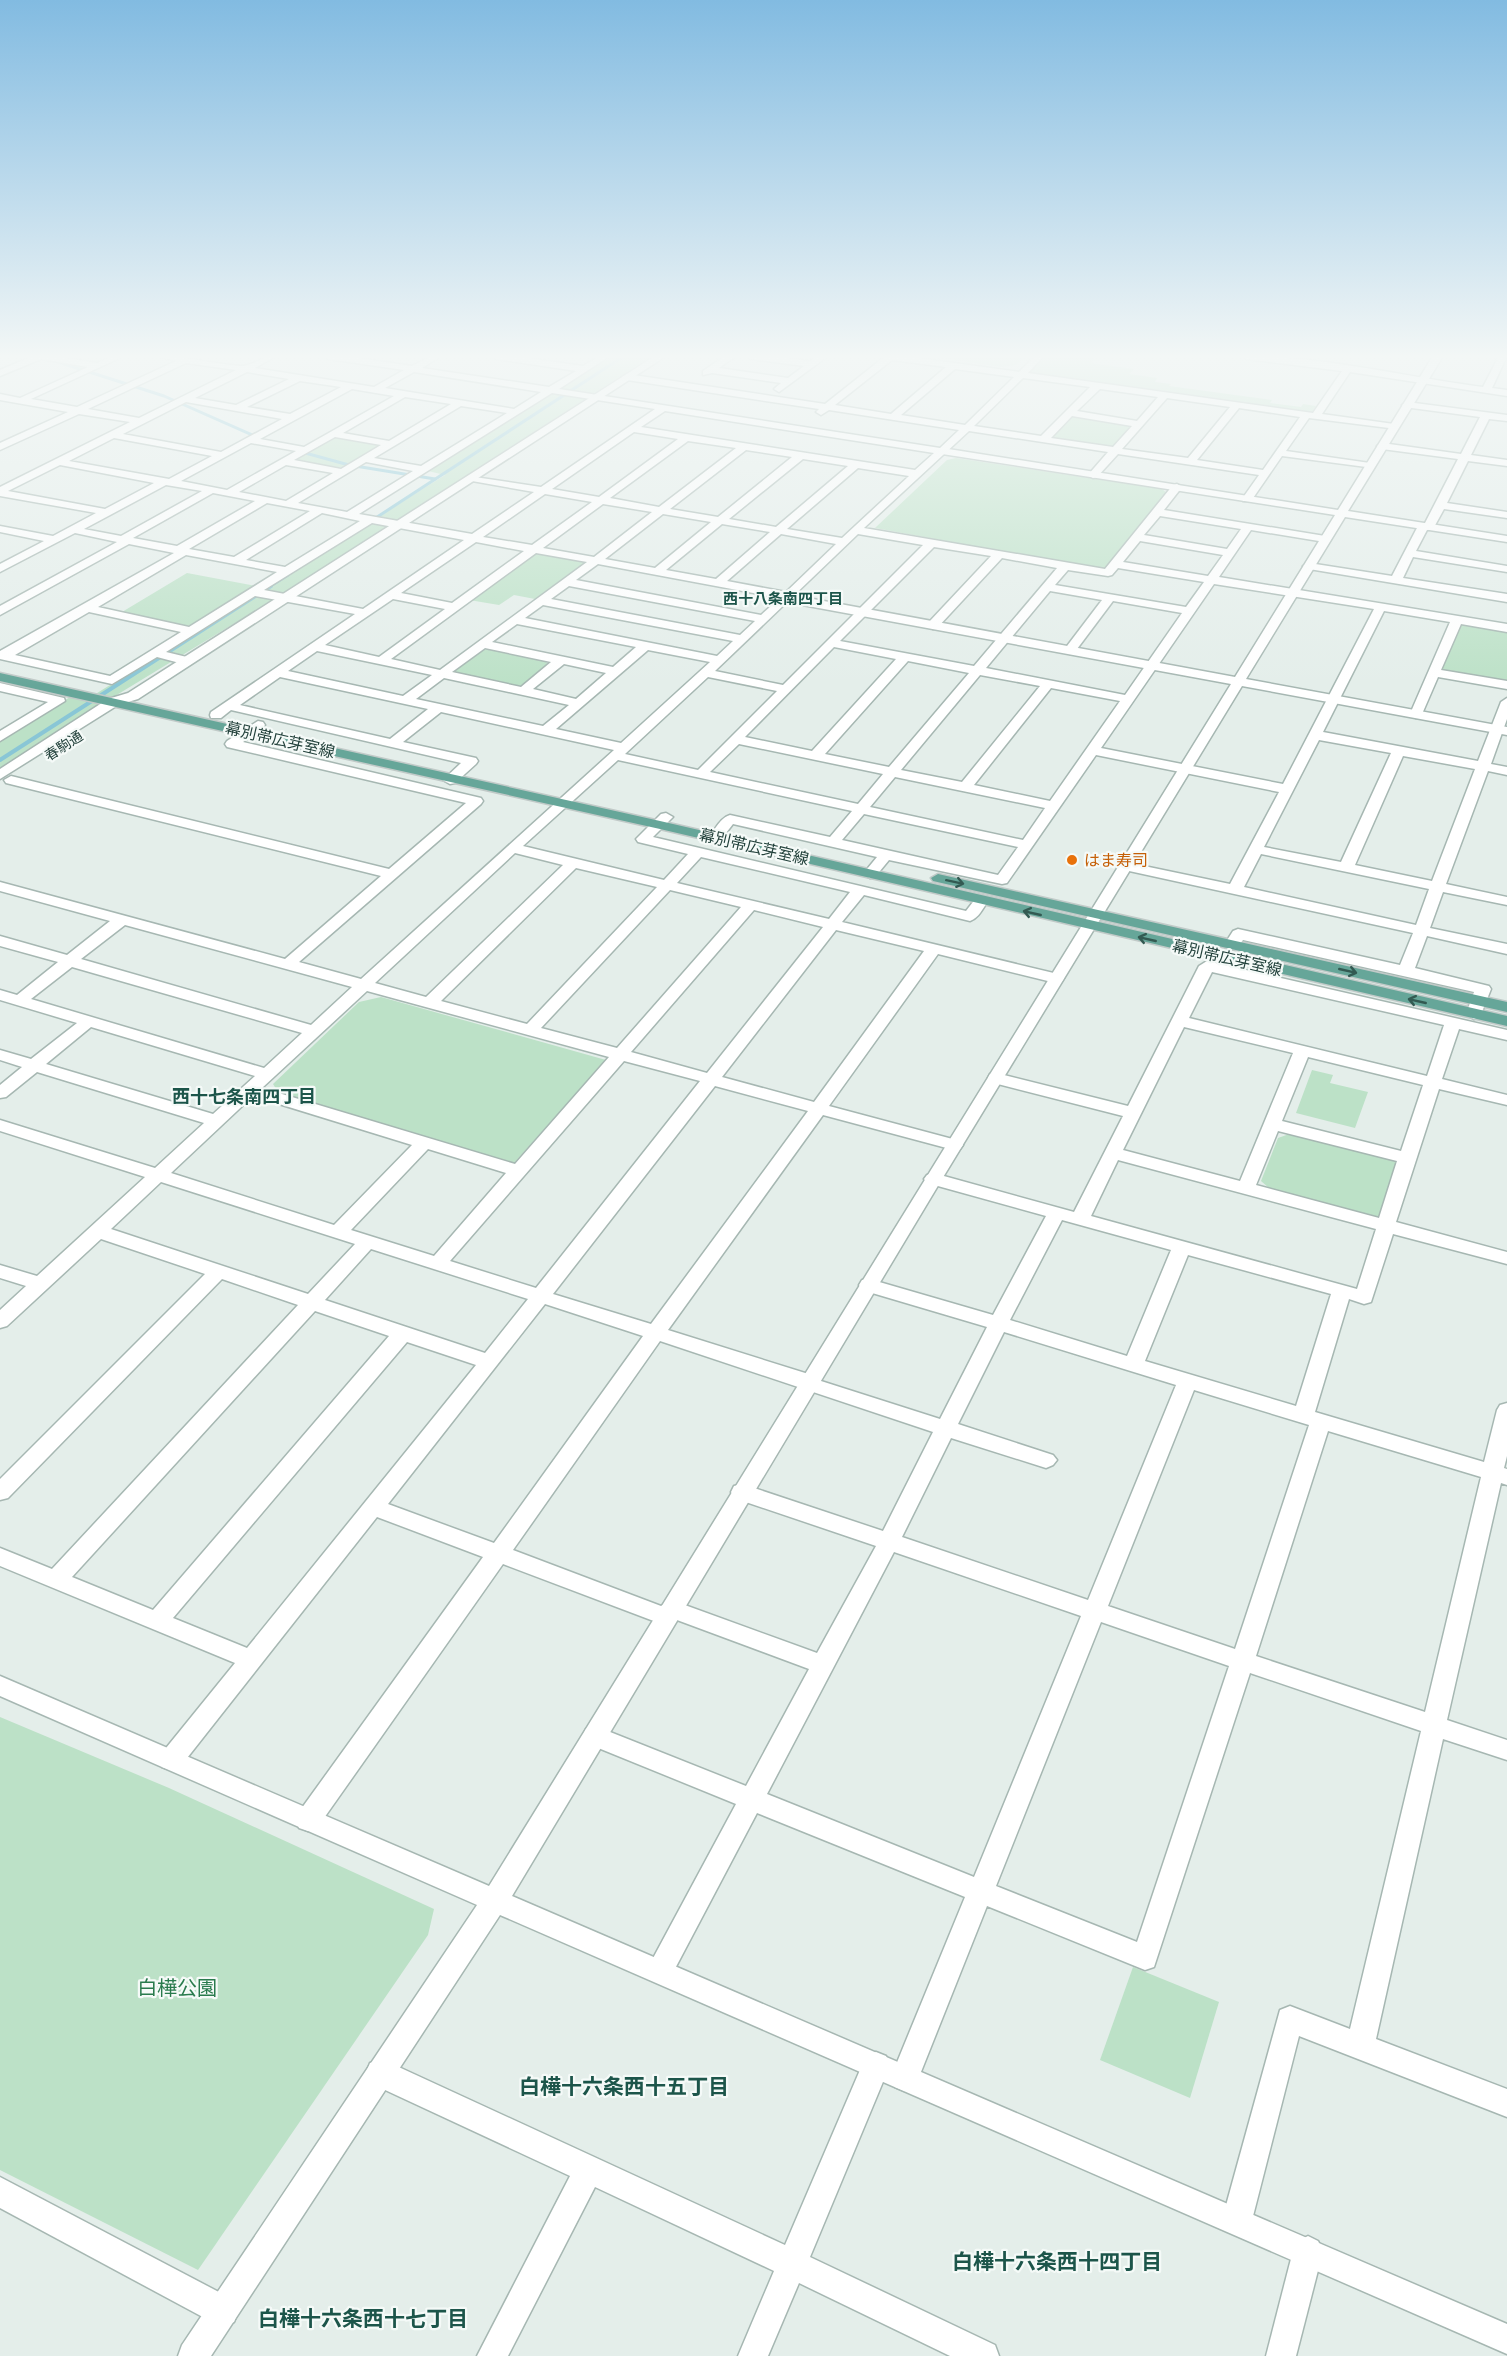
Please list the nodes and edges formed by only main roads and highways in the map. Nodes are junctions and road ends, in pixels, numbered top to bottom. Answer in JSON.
{"nodes":[{"id":1,"x":2,"y":659,"type":"edge"},
{"id":2,"x":0,"y":677,"type":"edge"},
{"id":3,"x":131,"y":701,"type":"junction"},
{"id":4,"x":253,"y":729,"type":"junction"},
{"id":5,"x":455,"y":775,"type":"junction"},
{"id":6,"x":663,"y":821,"type":"junction"},
{"id":7,"x":878,"y":864,"type":"junction"},
{"id":8,"x":1093,"y":920,"type":"junction"},
{"id":9,"x":1286,"y":971,"type":"junction"},
{"id":10,"x":1477,"y":1007,"type":"junction"},
{"id":11,"x":1507,"y":1007,"type":"edge"},
{"id":12,"x":1507,"y":1022,"type":"edge"}],
"edges":[{"from":1,"to":3,"type":"main road","name":"幕別帯広芽室線"},
{"from":2,"to":3,"type":"main road","name":"幕別帯広芽室線"},
{"from":3,"to":4,"type":"main road","name":"幕別帯広芽室線"},
{"from":3,"to":4,"type":"main road","name":"幕別帯広芽室線"},
{"from":4,"to":5,"type":"main road","name":"幕別帯広芽室線"},
{"from":4,"to":5,"type":"main road","name":"幕別帯広芽室線"},
{"from":5,"to":6,"type":"main road","name":"幕別帯広芽室線"},
{"from":6,"to":7,"type":"main road","name":"幕別帯広芽室線"},
{"from":6,"to":7,"type":"main road","name":"幕別帯広芽室線"},
{"from":7,"to":8,"type":"main road","name":"幕別帯広芽室線","one_way":true},
{"from":8,"to":7,"type":"main road","name":"幕別帯広芽室線","one_way":true},
{"from":9,"to":8,"type":"main road","name":"幕別帯広芽室線","one_way":true},
{"from":8,"to":9,"type":"main road","name":"幕別帯広芽室線"},
{"from":9,"to":10,"type":"main road","name":"幕別帯広芽室線"},
{"from":10,"to":11,"type":"main road","name":"幕別帯広芽室線"},
{"from":10,"to":12,"type":"main road","name":"幕別帯広芽室線"}]}
